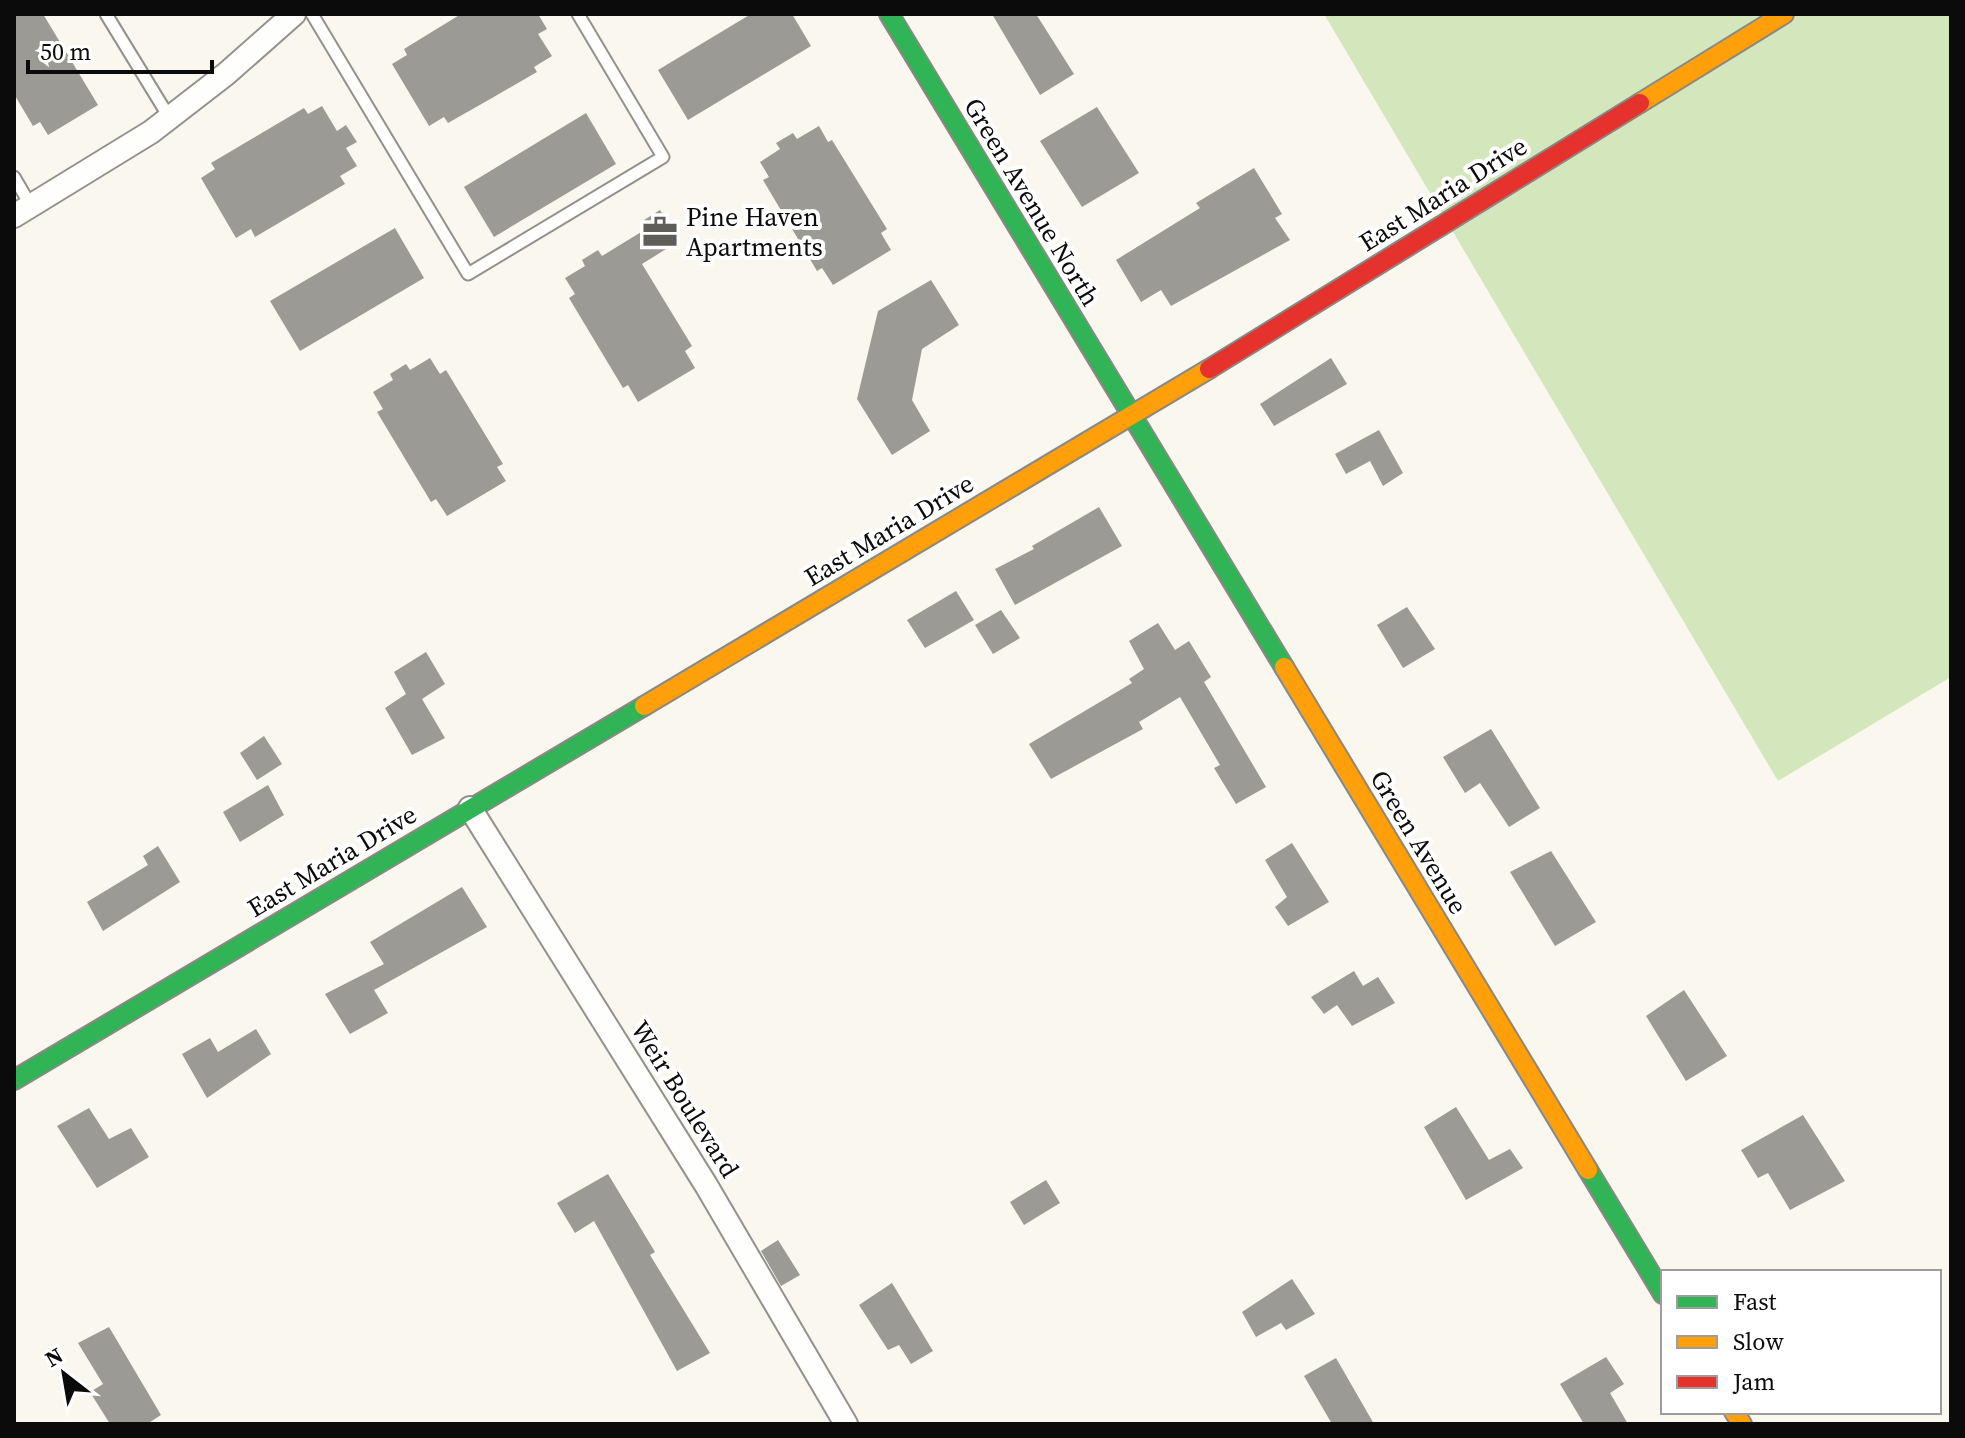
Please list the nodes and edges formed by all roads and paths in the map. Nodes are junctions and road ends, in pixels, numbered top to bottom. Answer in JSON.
{"nodes":[{"id":1,"x":106,"y":14,"type":"edge"},
{"id":2,"x":294,"y":14,"type":"edge"},
{"id":3,"x":312,"y":14,"type":"edge"},
{"id":4,"x":578,"y":14,"type":"edge"},
{"id":5,"x":889,"y":14,"type":"edge"},
{"id":6,"x":1784,"y":14,"type":"edge"},
{"id":7,"x":169,"y":117,"type":"junction"},
{"id":8,"x":14,"y":177,"type":"edge"},
{"id":9,"x":22,"y":211,"type":"edge"},
{"id":10,"x":1131,"y":417,"type":"junction"},
{"id":11,"x":470,"y":808,"type":"junction"},
{"id":12,"x":14,"y":1080,"type":"edge"},
{"id":13,"x":1661,"y":1291,"type":"edge"},
{"id":14,"x":846,"y":1424,"type":"edge"}],
"edges":[{"from":1,"to":7,"type":"lane"},
{"from":2,"to":7,"type":"street"},
{"from":3,"to":4,"type":"lane"},
{"from":5,"to":10,"type":"street","name":"Green Avenue North"},
{"from":6,"to":10,"type":"street","name":"East Maria Drive"},
{"from":7,"to":9,"type":"street"},
{"from":8,"to":9,"type":"lane"},
{"from":10,"to":11,"type":"street","name":"East Maria Drive"},
{"from":10,"to":13,"type":"street","name":"Green Avenue"},
{"from":11,"to":12,"type":"street","name":"East Maria Drive"},
{"from":11,"to":14,"type":"street","name":"Weir Boulevard"}]}
